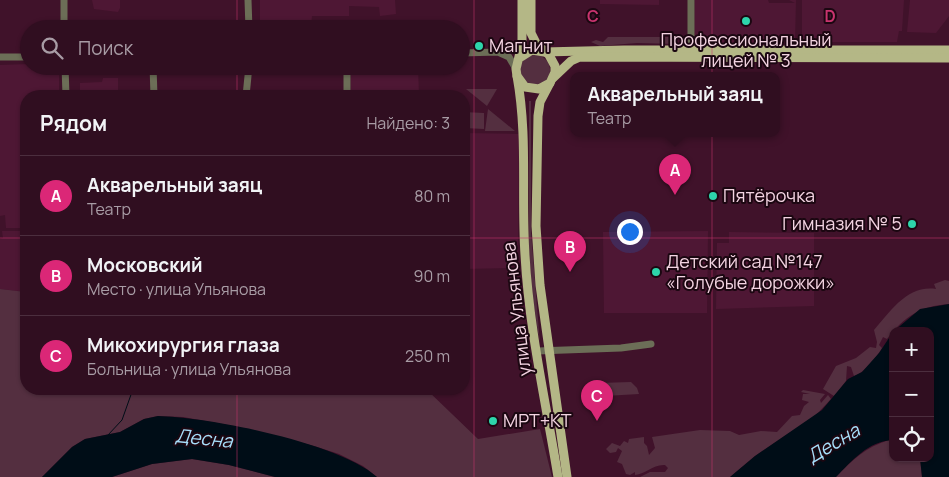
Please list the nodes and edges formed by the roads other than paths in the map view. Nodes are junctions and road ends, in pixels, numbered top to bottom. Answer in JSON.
{"nodes":[{"id":1,"x":64,"y":0,"type":"edge"},
{"id":2,"x":248,"y":0,"type":"edge"},
{"id":3,"x":522,"y":0,"type":"edge"},
{"id":4,"x":531,"y":0,"type":"edge"},
{"id":5,"x":691,"y":0,"type":"edge"},
{"id":6,"x":64,"y":20,"type":"edge"},
{"id":7,"x":248,"y":20,"type":"edge"},
{"id":8,"x":949,"y":50,"type":"edge"},
{"id":9,"x":544,"y":52,"type":"junction"},
{"id":10,"x":470,"y":53,"type":"edge"},
{"id":11,"x":691,"y":53,"type":"junction"},
{"id":12,"x":0,"y":57,"type":"edge"},
{"id":13,"x":20,"y":57,"type":"edge"},
{"id":14,"x":520,"y":57,"type":"junction"},
{"id":15,"x":949,"y":58,"type":"edge"},
{"id":16,"x":516,"y":73,"type":"junction"},
{"id":17,"x":65,"y":75,"type":"edge"},
{"id":18,"x":153,"y":75,"type":"edge"},
{"id":19,"x":247,"y":75,"type":"edge"},
{"id":20,"x":347,"y":75,"type":"edge"},
{"id":21,"x":552,"y":81,"type":"junction"},
{"id":22,"x":66,"y":90,"type":"edge"},
{"id":23,"x":154,"y":90,"type":"edge"},
{"id":24,"x":246,"y":90,"type":"edge"},
{"id":25,"x":347,"y":90,"type":"edge"},
{"id":26,"x":651,"y":344,"type":"dead end"},
{"id":27,"x":548,"y":349,"type":"junction"},
{"id":28,"x":537,"y":351,"type":"junction"},
{"id":29,"x":558,"y":477,"type":"edge"},
{"id":30,"x":567,"y":477,"type":"edge"}],
"edges":[{"from":1,"to":6,"type":"street"},
{"from":2,"to":7,"type":"street"},
{"from":3,"to":14,"type":"main road"},
{"from":4,"to":9,"type":"main road"},
{"from":5,"to":11,"type":"street"},
{"from":8,"to":11,"type":"main road"},
{"from":9,"to":11,"type":"main road"},
{"from":9,"to":14,"type":"main road"},
{"from":9,"to":21,"type":"main road"},
{"from":10,"to":16,"type":"street"},
{"from":11,"to":15,"type":"main road"},
{"from":11,"to":21,"type":"main road"},
{"from":12,"to":13,"type":"street"},
{"from":14,"to":16,"type":"main road"},
{"from":16,"to":21,"type":"main road"},
{"from":16,"to":28,"type":"main road","name":"улица Ульянова"},
{"from":17,"to":22,"type":"street"},
{"from":18,"to":23,"type":"street"},
{"from":19,"to":24,"type":"street"},
{"from":20,"to":25,"type":"street"},
{"from":21,"to":27,"type":"main road","name":"улица Ульянова"},
{"from":26,"to":27,"type":"street"},
{"from":27,"to":28,"type":"street"},
{"from":27,"to":30,"type":"main road","name":"улица Ульянова"},
{"from":28,"to":29,"type":"main road","name":"улица Ульянова"}]}
